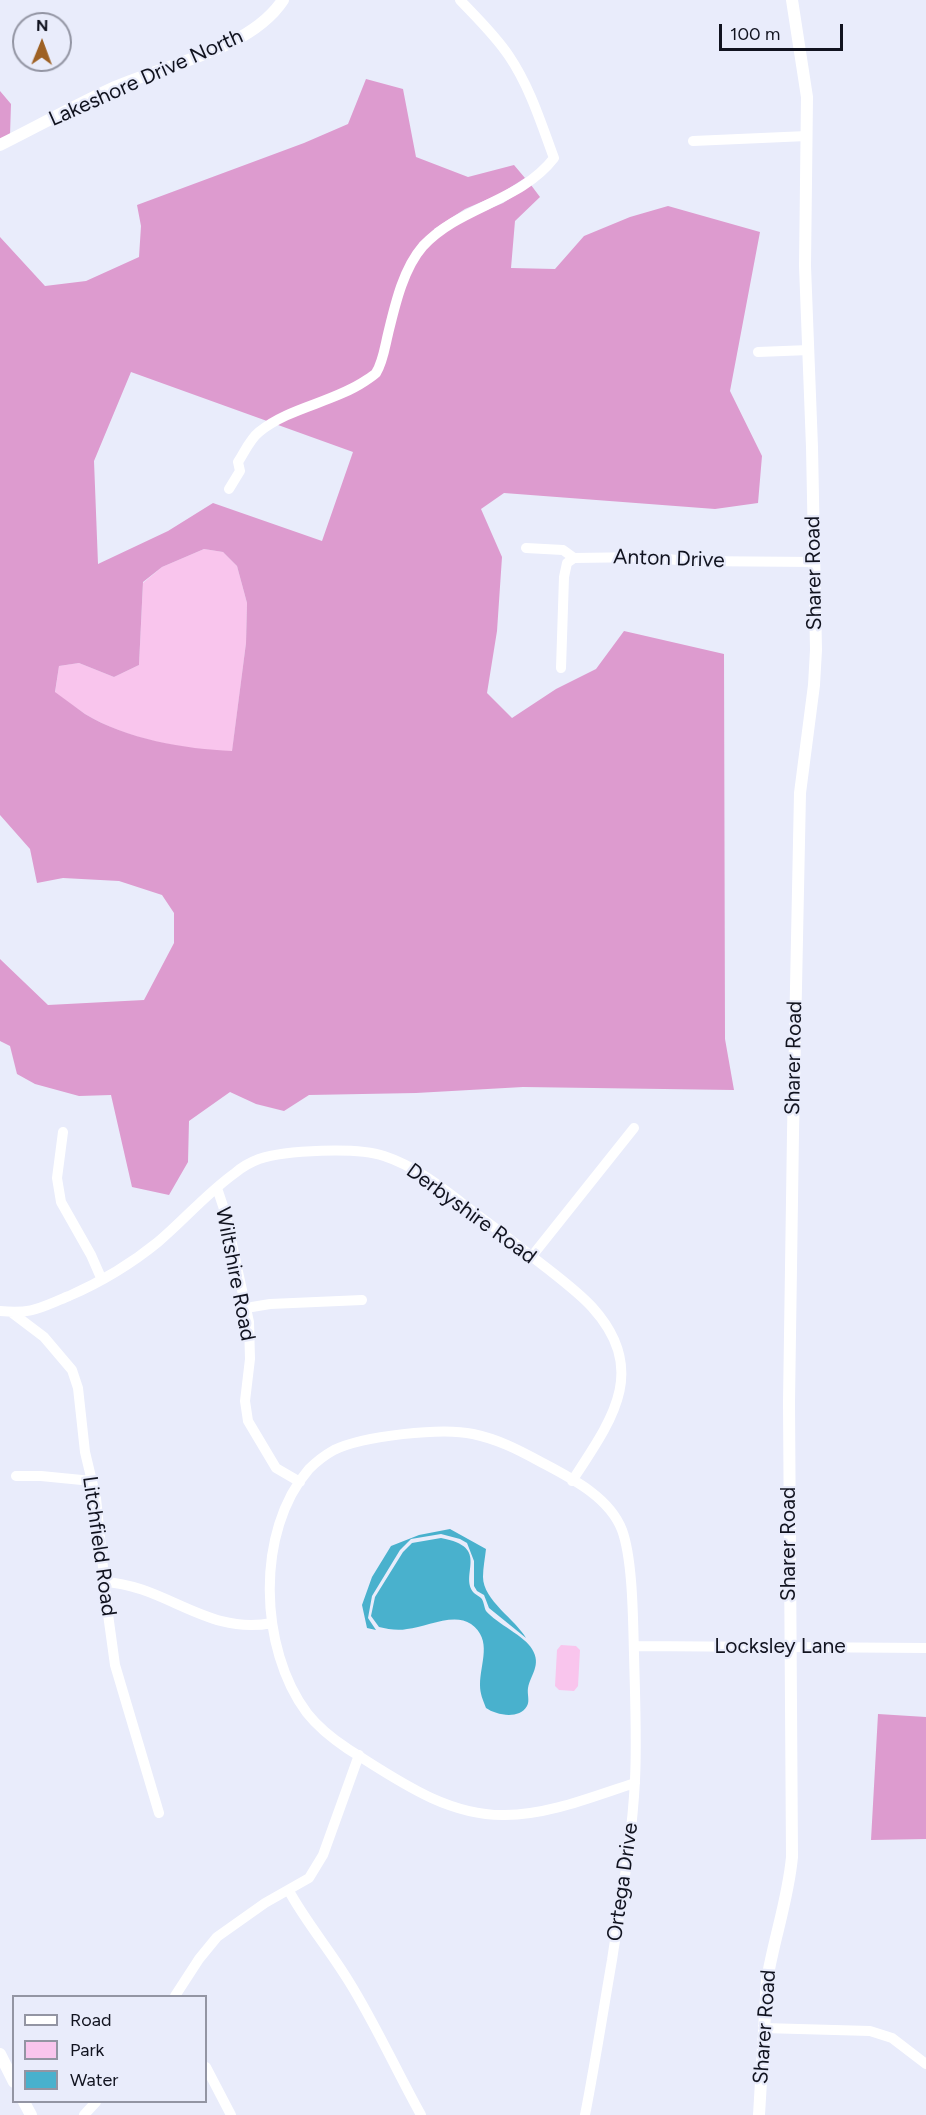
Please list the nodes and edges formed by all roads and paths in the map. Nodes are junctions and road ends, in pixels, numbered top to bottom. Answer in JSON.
{"nodes":[{"id":1,"x":283,"y":0,"type":"edge"},
{"id":2,"x":460,"y":0,"type":"edge"},
{"id":3,"x":792,"y":0,"type":"edge"},
{"id":4,"x":807,"y":136,"type":"junction"},
{"id":5,"x":693,"y":141,"type":"dead end"},
{"id":6,"x":0,"y":145,"type":"edge"},
{"id":7,"x":809,"y":350,"type":"junction"},
{"id":8,"x":758,"y":352,"type":"dead end"},
{"id":9,"x":230,"y":489,"type":"dead end"},
{"id":10,"x":526,"y":548,"type":"dead end"},
{"id":11,"x":574,"y":558,"type":"junction"},
{"id":12,"x":814,"y":562,"type":"junction"},
{"id":13,"x":561,"y":668,"type":"dead end"},
{"id":14,"x":634,"y":1128,"type":"dead end"},
{"id":15,"x":63,"y":1132,"type":"dead end"},
{"id":16,"x":218,"y":1188,"type":"junction"},
{"id":17,"x":532,"y":1256,"type":"junction"},
{"id":18,"x":102,"y":1280,"type":"junction"},
{"id":19,"x":362,"y":1300,"type":"dead end"},
{"id":20,"x":246,"y":1308,"type":"junction"},
{"id":21,"x":5,"y":1311,"type":"edge"},
{"id":22,"x":16,"y":1476,"type":"dead end"},
{"id":23,"x":92,"y":1481,"type":"junction"},
{"id":24,"x":572,"y":1481,"type":"junction"},
{"id":25,"x":300,"y":1482,"type":"junction"},
{"id":26,"x":105,"y":1582,"type":"junction"},
{"id":27,"x":272,"y":1623,"type":"junction"},
{"id":28,"x":634,"y":1646,"type":"junction"},
{"id":29,"x":789,"y":1647,"type":"junction"},
{"id":30,"x":926,"y":1648,"type":"edge"},
{"id":31,"x":359,"y":1755,"type":"junction"},
{"id":32,"x":635,"y":1783,"type":"junction"},
{"id":33,"x":159,"y":1813,"type":"dead end"},
{"id":34,"x":289,"y":1891,"type":"junction"},
{"id":35,"x":176,"y":1995,"type":"edge"},
{"id":36,"x":764,"y":2028,"type":"junction"},
{"id":37,"x":0,"y":2054,"type":"edge"},
{"id":38,"x":926,"y":2064,"type":"edge"},
{"id":39,"x":207,"y":2069,"type":"edge"},
{"id":40,"x":12,"y":2078,"type":"edge"},
{"id":41,"x":95,"y":2103,"type":"edge"},
{"id":42,"x":84,"y":2115,"type":"edge"},
{"id":43,"x":231,"y":2115,"type":"edge"},
{"id":44,"x":421,"y":2115,"type":"edge"},
{"id":45,"x":585,"y":2115,"type":"edge"},
{"id":46,"x":759,"y":2115,"type":"edge"}],
"edges":[{"from":1,"to":6,"type":"street","name":"Lakeshore Drive North"},
{"from":2,"to":9,"type":"street"},
{"from":3,"to":4,"type":"street","name":"Sharer Road"},
{"from":4,"to":5,"type":"street"},
{"from":4,"to":7,"type":"street","name":"Sharer Road"},
{"from":7,"to":8,"type":"street"},
{"from":7,"to":12,"type":"street","name":"Sharer Road"},
{"from":10,"to":11,"type":"street","name":"Anton Drive"},
{"from":11,"to":12,"type":"street","name":"Anton Drive"},
{"from":11,"to":13,"type":"street"},
{"from":12,"to":29,"type":"street","name":"Sharer Road"},
{"from":14,"to":17,"type":"street"},
{"from":15,"to":18,"type":"street"},
{"from":16,"to":17,"type":"street","name":"Derbyshire Road"},
{"from":16,"to":18,"type":"street","name":"Derbyshire Road"},
{"from":16,"to":20,"type":"street","name":"Wiltshire Road"},
{"from":17,"to":24,"type":"street","name":"Derbyshire Road"},
{"from":18,"to":21,"type":"street","name":"Derbyshire Road"},
{"from":19,"to":20,"type":"street"},
{"from":20,"to":25,"type":"street","name":"Wiltshire Road"},
{"from":21,"to":23,"type":"street","name":"Litchfield Road"},
{"from":22,"to":23,"type":"street"},
{"from":23,"to":26,"type":"street","name":"Litchfield Road"},
{"from":24,"to":25,"type":"street","name":"Ortega Drive"},
{"from":24,"to":28,"type":"street","name":"Ortega Drive"},
{"from":25,"to":27,"type":"street","name":"Ortega Drive"},
{"from":26,"to":27,"type":"street"},
{"from":26,"to":33,"type":"street","name":"Litchfield Road"},
{"from":27,"to":31,"type":"street","name":"Ortega Drive"},
{"from":28,"to":29,"type":"street","name":"Locksley Lane"},
{"from":28,"to":32,"type":"street","name":"Ortega Drive"},
{"from":29,"to":30,"type":"street","name":"Locksley Lane"},
{"from":29,"to":36,"type":"street","name":"Sharer Road"},
{"from":31,"to":32,"type":"street","name":"Ortega Drive"},
{"from":31,"to":34,"type":"street"},
{"from":32,"to":45,"type":"street","name":"Ortega Drive"},
{"from":34,"to":35,"type":"street"},
{"from":34,"to":44,"type":"street"},
{"from":36,"to":38,"type":"street"},
{"from":36,"to":46,"type":"street","name":"Sharer Road"},
{"from":37,"to":40,"type":"street"},
{"from":39,"to":43,"type":"street"},
{"from":41,"to":42,"type":"street"}]}
